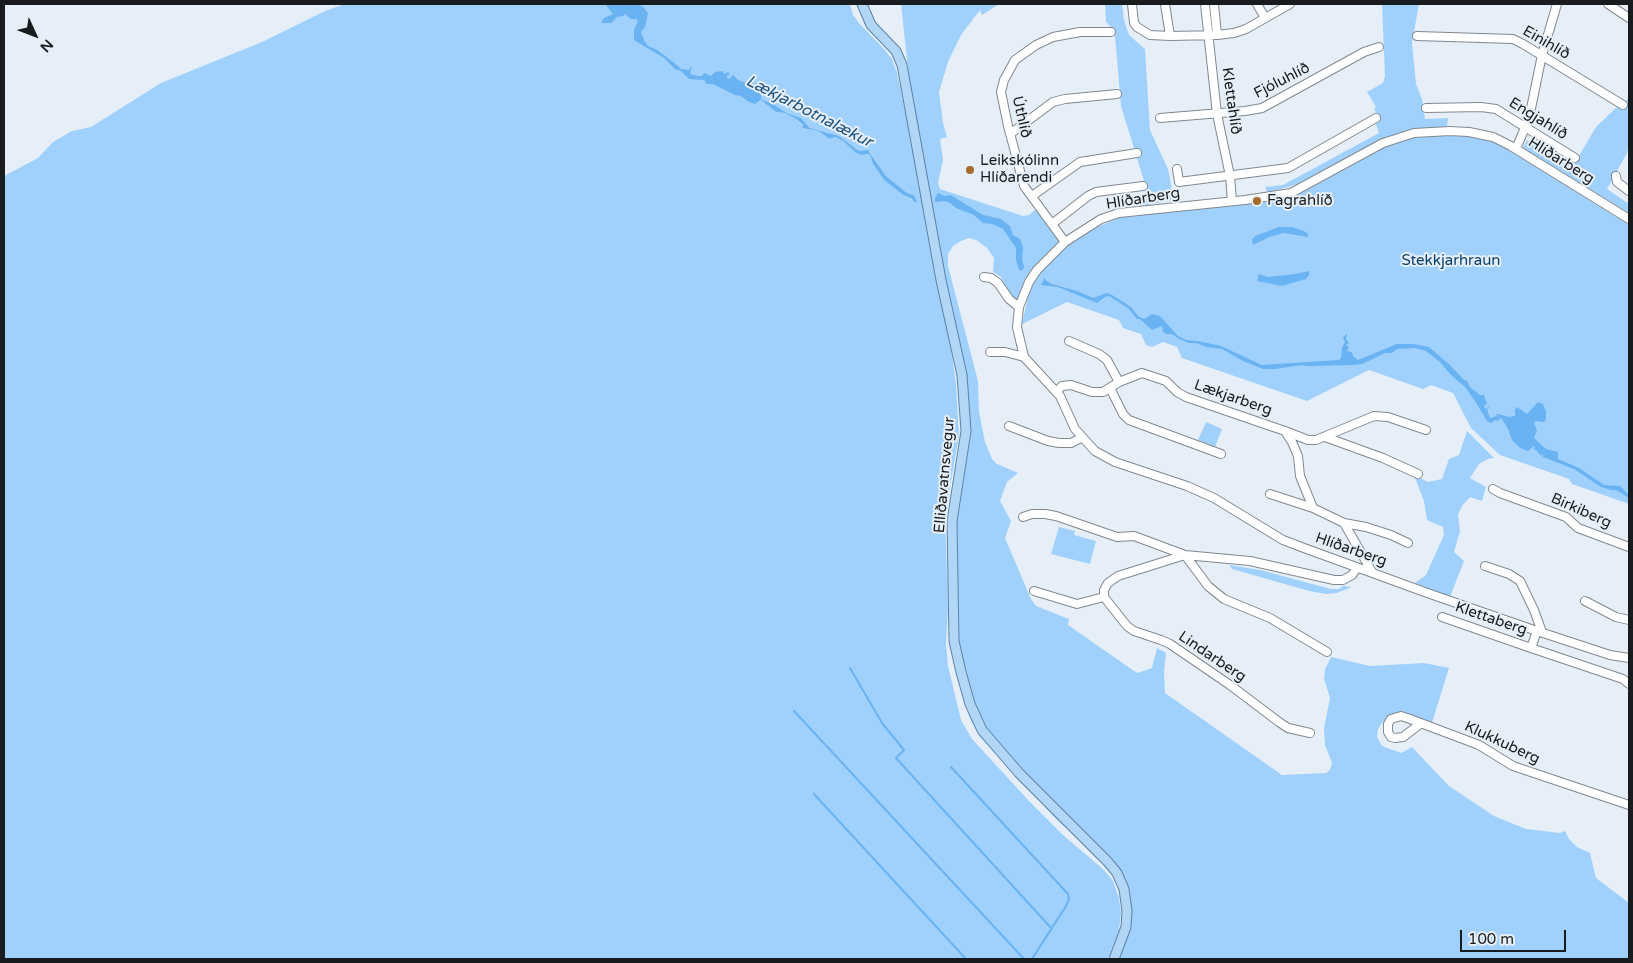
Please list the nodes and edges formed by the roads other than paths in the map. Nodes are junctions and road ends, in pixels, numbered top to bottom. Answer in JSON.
{"nodes":[{"id":1,"x":1132,"y":4,"type":"edge"},
{"id":2,"x":1165,"y":4,"type":"edge"},
{"id":3,"x":1205,"y":4,"type":"edge"},
{"id":4,"x":1214,"y":4,"type":"edge"},
{"id":5,"x":1257,"y":4,"type":"edge"},
{"id":6,"x":1290,"y":4,"type":"edge"},
{"id":7,"x":1557,"y":4,"type":"edge"},
{"id":8,"x":1611,"y":5,"type":"edge"},
{"id":9,"x":864,"y":6,"type":"edge"},
{"id":10,"x":1265,"y":18,"type":"junction"},
{"id":11,"x":1629,"y":18,"type":"edge"},
{"id":12,"x":1111,"y":32,"type":"dead end"},
{"id":13,"x":1217,"y":35,"type":"junction"},
{"id":14,"x":1170,"y":36,"type":"junction"},
{"id":15,"x":1208,"y":36,"type":"junction"},
{"id":16,"x":1417,"y":36,"type":"dead end"},
{"id":17,"x":1379,"y":47,"type":"dead end"},
{"id":18,"x":1542,"y":55,"type":"junction"},
{"id":19,"x":1117,"y":94,"type":"dead end"},
{"id":20,"x":1623,"y":105,"type":"dead end"},
{"id":21,"x":1426,"y":108,"type":"dead end"},
{"id":22,"x":1217,"y":114,"type":"junction"},
{"id":23,"x":1160,"y":118,"type":"dead end"},
{"id":24,"x":1376,"y":118,"type":"dead end"},
{"id":25,"x":1526,"y":128,"type":"junction"},
{"id":26,"x":1010,"y":134,"type":"junction"},
{"id":27,"x":1516,"y":149,"type":"junction"},
{"id":28,"x":1137,"y":153,"type":"dead end"},
{"id":29,"x":1575,"y":158,"type":"dead end"},
{"id":30,"x":1177,"y":169,"type":"dead end"},
{"id":31,"x":1230,"y":176,"type":"junction"},
{"id":32,"x":1616,"y":176,"type":"dead end"},
{"id":33,"x":1142,"y":186,"type":"dead end"},
{"id":34,"x":1629,"y":191,"type":"edge"},
{"id":35,"x":1032,"y":196,"type":"junction"},
{"id":36,"x":1232,"y":201,"type":"junction"},
{"id":37,"x":1629,"y":219,"type":"edge"},
{"id":38,"x":1052,"y":224,"type":"junction"},
{"id":39,"x":1065,"y":242,"type":"junction"},
{"id":40,"x":984,"y":277,"type":"dead end"},
{"id":41,"x":1019,"y":307,"type":"junction"},
{"id":42,"x":1069,"y":341,"type":"dead end"},
{"id":43,"x":990,"y":352,"type":"dead end"},
{"id":44,"x":1024,"y":357,"type":"junction"},
{"id":45,"x":1119,"y":382,"type":"junction"},
{"id":46,"x":1110,"y":388,"type":"junction"},
{"id":47,"x":1056,"y":392,"type":"junction"},
{"id":48,"x":1009,"y":426,"type":"dead end"},
{"id":49,"x":1426,"y":430,"type":"dead end"},
{"id":50,"x":1285,"y":431,"type":"junction"},
{"id":51,"x":1325,"y":437,"type":"junction"},
{"id":52,"x":1081,"y":438,"type":"junction"},
{"id":53,"x":1222,"y":454,"type":"dead end"},
{"id":54,"x":1418,"y":474,"type":"dead end"},
{"id":55,"x":1493,"y":489,"type":"dead end"},
{"id":56,"x":1270,"y":494,"type":"dead end"},
{"id":57,"x":1313,"y":508,"type":"junction"},
{"id":58,"x":1023,"y":517,"type":"dead end"},
{"id":59,"x":1344,"y":523,"type":"junction"},
{"id":60,"x":1408,"y":543,"type":"dead end"},
{"id":61,"x":1629,"y":547,"type":"edge"},
{"id":62,"x":1185,"y":555,"type":"junction"},
{"id":63,"x":1485,"y":566,"type":"dead end"},
{"id":64,"x":1357,"y":568,"type":"junction"},
{"id":65,"x":1372,"y":572,"type":"junction"},
{"id":66,"x":1034,"y":591,"type":"dead end"},
{"id":67,"x":1104,"y":597,"type":"junction"},
{"id":68,"x":1585,"y":601,"type":"dead end"},
{"id":69,"x":1442,"y":617,"type":"dead end"},
{"id":70,"x":1629,"y":620,"type":"edge"},
{"id":71,"x":1540,"y":631,"type":"junction"},
{"id":72,"x":1531,"y":648,"type":"junction"},
{"id":73,"x":1327,"y":652,"type":"dead end"},
{"id":74,"x":1629,"y":658,"type":"edge"},
{"id":75,"x":1629,"y":684,"type":"edge"},
{"id":76,"x":1420,"y":724,"type":"dead end"},
{"id":77,"x":1310,"y":733,"type":"dead end"},
{"id":78,"x":1629,"y":805,"type":"edge"},
{"id":79,"x":1114,"y":959,"type":"edge"}],
"edges":[{"from":1,"to":14,"type":"street"},
{"from":2,"to":14,"type":"street"},
{"from":3,"to":15,"type":"street","name":"Klettahlíð"},
{"from":4,"to":13,"type":"street"},
{"from":5,"to":10,"type":"street"},
{"from":6,"to":10,"type":"street"},
{"from":7,"to":18,"type":"street"},
{"from":8,"to":11,"type":"street"},
{"from":9,"to":79,"type":"main road","name":"Elliðavatnsvegur"},
{"from":10,"to":13,"type":"street"},
{"from":12,"to":26,"type":"street","name":"Úthlíð"},
{"from":13,"to":15,"type":"street"},
{"from":14,"to":15,"type":"street"},
{"from":15,"to":22,"type":"street","name":"Klettahlíð"},
{"from":16,"to":18,"type":"street","name":"Einihlíð"},
{"from":17,"to":22,"type":"street","name":"Fjóluhlíð"},
{"from":18,"to":20,"type":"street","name":"Einihlíð"},
{"from":18,"to":25,"type":"street"},
{"from":19,"to":26,"type":"street"},
{"from":21,"to":25,"type":"street","name":"Engjahlíð"},
{"from":22,"to":23,"type":"street","name":"Fjóluhlíð"},
{"from":22,"to":31,"type":"street","name":"Klettahlíð"},
{"from":24,"to":31,"type":"street"},
{"from":25,"to":27,"type":"street"},
{"from":25,"to":29,"type":"street","name":"Engjahlíð"},
{"from":26,"to":35,"type":"street","name":"Úthlíð"},
{"from":27,"to":36,"type":"street","name":"Hlíðarberg"},
{"from":27,"to":37,"type":"street","name":"Hlíðarberg"},
{"from":28,"to":35,"type":"street"},
{"from":30,"to":31,"type":"street"},
{"from":31,"to":36,"type":"street","name":"Klettahlíð"},
{"from":32,"to":34,"type":"street"},
{"from":33,"to":38,"type":"street"},
{"from":35,"to":38,"type":"street","name":"Úthlíð"},
{"from":36,"to":39,"type":"street","name":"Hlíðarberg"},
{"from":38,"to":39,"type":"street","name":"Úthlíð"},
{"from":39,"to":41,"type":"street","name":"Hlíðarberg"},
{"from":40,"to":41,"type":"street"},
{"from":41,"to":44,"type":"street","name":"Hlíðarberg"},
{"from":42,"to":45,"type":"street"},
{"from":43,"to":44,"type":"street"},
{"from":44,"to":47,"type":"street","name":"Hlíðarberg"},
{"from":45,"to":46,"type":"street","name":"Lækjarberg"},
{"from":45,"to":50,"type":"street","name":"Lækjarberg"},
{"from":46,"to":47,"type":"street","name":"Lækjarberg"},
{"from":46,"to":53,"type":"street"},
{"from":47,"to":52,"type":"street","name":"Hlíðarberg"},
{"from":48,"to":52,"type":"street"},
{"from":49,"to":51,"type":"street","name":"Lækjarberg"},
{"from":50,"to":51,"type":"street","name":"Lækjarberg"},
{"from":50,"to":57,"type":"street","name":"Lækjarberg"},
{"from":51,"to":54,"type":"street","name":"Lækjarberg"},
{"from":52,"to":64,"type":"street","name":"Hlíðarberg"},
{"from":55,"to":61,"type":"street","name":"Birkiberg"},
{"from":56,"to":57,"type":"street"},
{"from":57,"to":59,"type":"street"},
{"from":58,"to":62,"type":"street"},
{"from":59,"to":60,"type":"street"},
{"from":59,"to":65,"type":"street"},
{"from":62,"to":64,"type":"street"},
{"from":62,"to":67,"type":"street"},
{"from":62,"to":73,"type":"street"},
{"from":63,"to":71,"type":"street"},
{"from":64,"to":65,"type":"street","name":"Hlíðarberg"},
{"from":65,"to":71,"type":"street","name":"Hlíðarberg"},
{"from":66,"to":67,"type":"street"},
{"from":67,"to":77,"type":"street","name":"Lindarberg"},
{"from":68,"to":70,"type":"street"},
{"from":69,"to":72,"type":"street","name":"Klettaberg"},
{"from":71,"to":72,"type":"street","name":"Klettaberg"},
{"from":71,"to":74,"type":"street","name":"Hlíðarberg"},
{"from":72,"to":75,"type":"street","name":"Klettaberg"},
{"from":76,"to":78,"type":"street","name":"Klukkuberg"}]}
